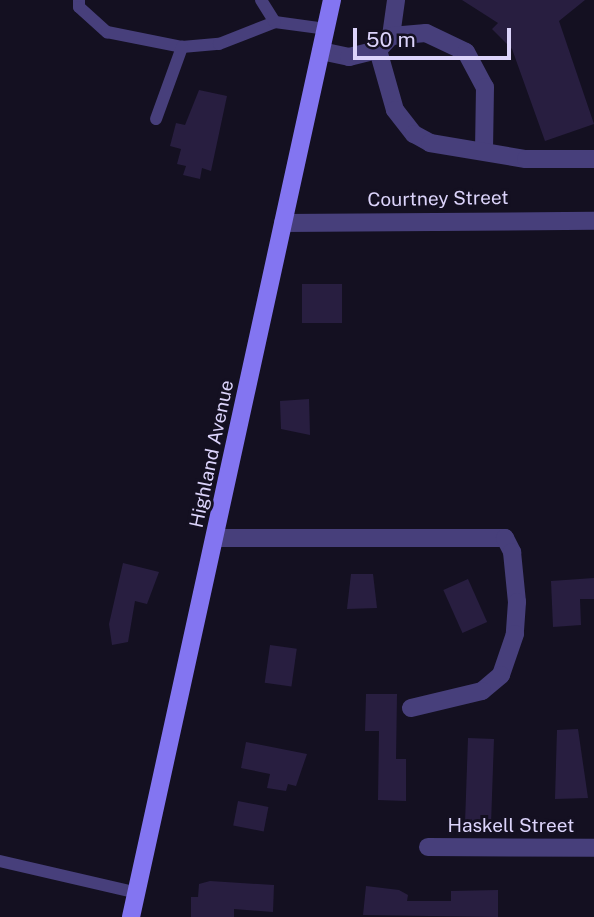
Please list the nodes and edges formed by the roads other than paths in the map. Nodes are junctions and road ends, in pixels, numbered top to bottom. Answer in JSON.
{"nodes":[{"id":1,"x":79,"y":0,"type":"edge"},
{"id":2,"x":261,"y":0,"type":"edge"},
{"id":3,"x":332,"y":0,"type":"edge"},
{"id":4,"x":396,"y":0,"type":"edge"},
{"id":5,"x":275,"y":22,"type":"junction"},
{"id":6,"x":326,"y":29,"type":"junction"},
{"id":7,"x":384,"y":43,"type":"junction"},
{"id":8,"x":182,"y":47,"type":"junction"},
{"id":9,"x":321,"y":51,"type":"junction"},
{"id":10,"x":156,"y":119,"type":"dead end"},
{"id":11,"x":484,"y":151,"type":"junction"},
{"id":12,"x":594,"y":159,"type":"edge"},
{"id":13,"x":594,"y":220,"type":"edge"},
{"id":14,"x":284,"y":223,"type":"junction"},
{"id":15,"x":215,"y":538,"type":"junction"},
{"id":16,"x":411,"y":708,"type":"dead end"},
{"id":17,"x":428,"y":847,"type":"dead end"},
{"id":18,"x":594,"y":848,"type":"edge"},
{"id":19,"x":0,"y":861,"type":"edge"},
{"id":20,"x":137,"y":893,"type":"junction"},
{"id":21,"x":131,"y":917,"type":"edge"}],
"edges":[{"from":1,"to":8,"type":"lane"},
{"from":2,"to":5,"type":"lane"},
{"from":3,"to":6,"type":"main road","name":"Highland Avenue"},
{"from":4,"to":7,"type":"street"},
{"from":5,"to":6,"type":"lane"},
{"from":5,"to":8,"type":"lane"},
{"from":6,"to":9,"type":"main road","name":"Highland Avenue"},
{"from":7,"to":9,"type":"street"},
{"from":7,"to":11,"type":"street"},
{"from":7,"to":11,"type":"street"},
{"from":8,"to":10,"type":"lane"},
{"from":9,"to":14,"type":"main road","name":"Highland Avenue"},
{"from":11,"to":12,"type":"street"},
{"from":13,"to":14,"type":"street","name":"Courtney Street"},
{"from":14,"to":15,"type":"main road","name":"Highland Avenue"},
{"from":15,"to":16,"type":"street"},
{"from":15,"to":20,"type":"main road","name":"Highland Avenue"},
{"from":17,"to":18,"type":"street","name":"Haskell Street"},
{"from":19,"to":20,"type":"lane"},
{"from":20,"to":21,"type":"main road","name":"Highland Avenue"}]}
